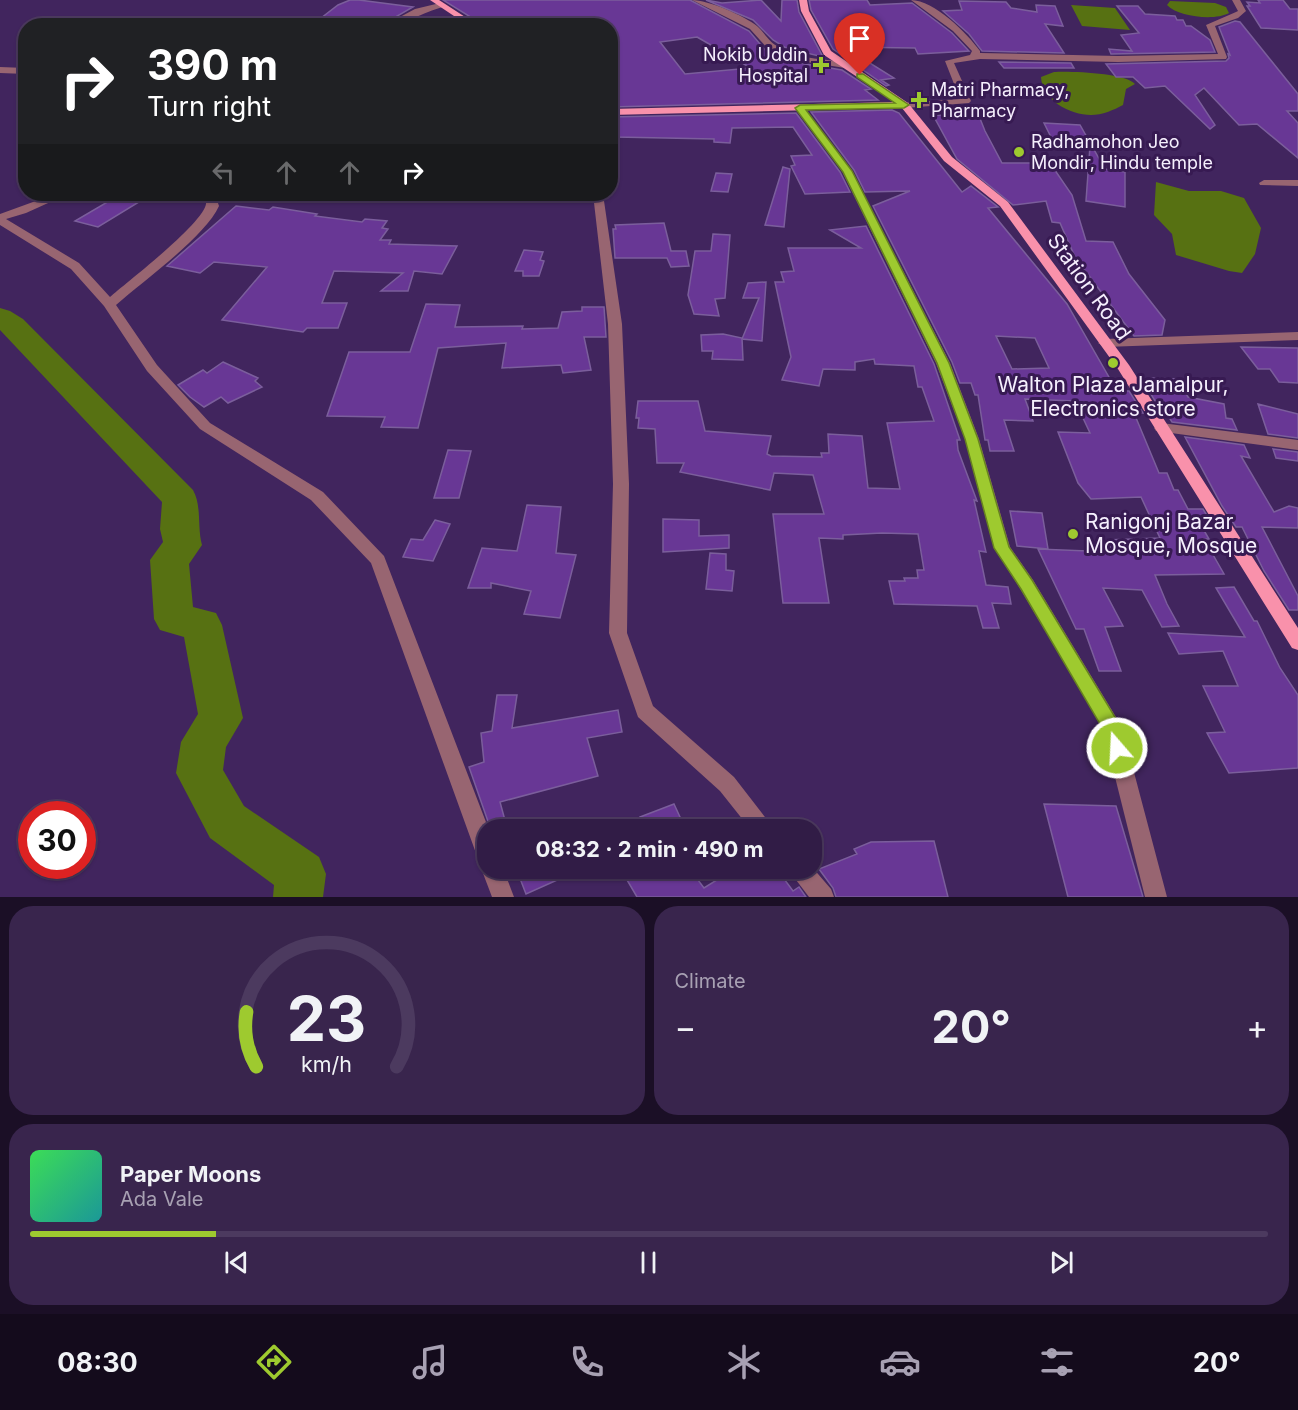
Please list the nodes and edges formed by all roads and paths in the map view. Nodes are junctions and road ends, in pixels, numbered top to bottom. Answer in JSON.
{"nodes":[{"id":1,"x":696,"y":0,"type":"edge"},
{"id":2,"x":803,"y":0,"type":"edge"},
{"id":3,"x":915,"y":0,"type":"edge"},
{"id":4,"x":1236,"y":0,"type":"edge"},
{"id":5,"x":437,"y":3,"type":"edge"},
{"id":6,"x":404,"y":18,"type":"edge"},
{"id":7,"x":462,"y":18,"type":"edge"},
{"id":8,"x":974,"y":57,"type":"junction"},
{"id":9,"x":845,"y":65,"type":"junction"},
{"id":10,"x":0,"y":69,"type":"edge"},
{"id":11,"x":18,"y":70,"type":"edge"},
{"id":12,"x":904,"y":105,"type":"junction"},
{"id":13,"x":800,"y":108,"type":"junction"},
{"id":14,"x":618,"y":112,"type":"edge"},
{"id":15,"x":1264,"y":183,"type":"dead end"},
{"id":16,"x":1298,"y":183,"type":"edge"},
{"id":17,"x":46,"y":201,"type":"edge"},
{"id":18,"x":211,"y":201,"type":"edge"},
{"id":19,"x":599,"y":201,"type":"edge"},
{"id":20,"x":0,"y":218,"type":"edge"},
{"id":21,"x":109,"y":304,"type":"junction"},
{"id":22,"x":1298,"y":336,"type":"edge"},
{"id":23,"x":1106,"y":343,"type":"junction"},
{"id":24,"x":1161,"y":428,"type":"junction"},
{"id":25,"x":1298,"y":445,"type":"edge"},
{"id":26,"x":1298,"y":643,"type":"edge"},
{"id":27,"x":756,"y":819,"type":"edge"},
{"id":28,"x":477,"y":826,"type":"edge"},
{"id":29,"x":496,"y":879,"type":"edge"},
{"id":30,"x":807,"y":879,"type":"edge"},
{"id":31,"x":503,"y":897,"type":"edge"},
{"id":32,"x":823,"y":897,"type":"edge"},
{"id":33,"x":1156,"y":897,"type":"edge"}],
"edges":[{"from":1,"to":9,"type":"street"},
{"from":2,"to":9,"type":"main road","name":"Station Road"},
{"from":3,"to":8,"type":"street"},
{"from":4,"to":8,"type":"street"},
{"from":5,"to":6,"type":"street"},
{"from":5,"to":7,"type":"main road"},
{"from":8,"to":12,"type":"street"},
{"from":9,"to":12,"type":"main road","name":"Station Road"},
{"from":10,"to":11,"type":"street"},
{"from":12,"to":13,"type":"main road"},
{"from":12,"to":23,"type":"main road","name":"Station Road"},
{"from":13,"to":14,"type":"main road"},
{"from":13,"to":33,"type":"street"},
{"from":15,"to":16,"type":"street"},
{"from":17,"to":20,"type":"street"},
{"from":18,"to":21,"type":"street"},
{"from":19,"to":27,"type":"street"},
{"from":20,"to":21,"type":"street"},
{"from":21,"to":28,"type":"street"},
{"from":22,"to":23,"type":"street"},
{"from":23,"to":24,"type":"main road","name":"Station Road"},
{"from":24,"to":25,"type":"street"},
{"from":24,"to":26,"type":"main road","name":"Station Road"},
{"from":29,"to":31,"type":"street"},
{"from":30,"to":32,"type":"street"}]}
